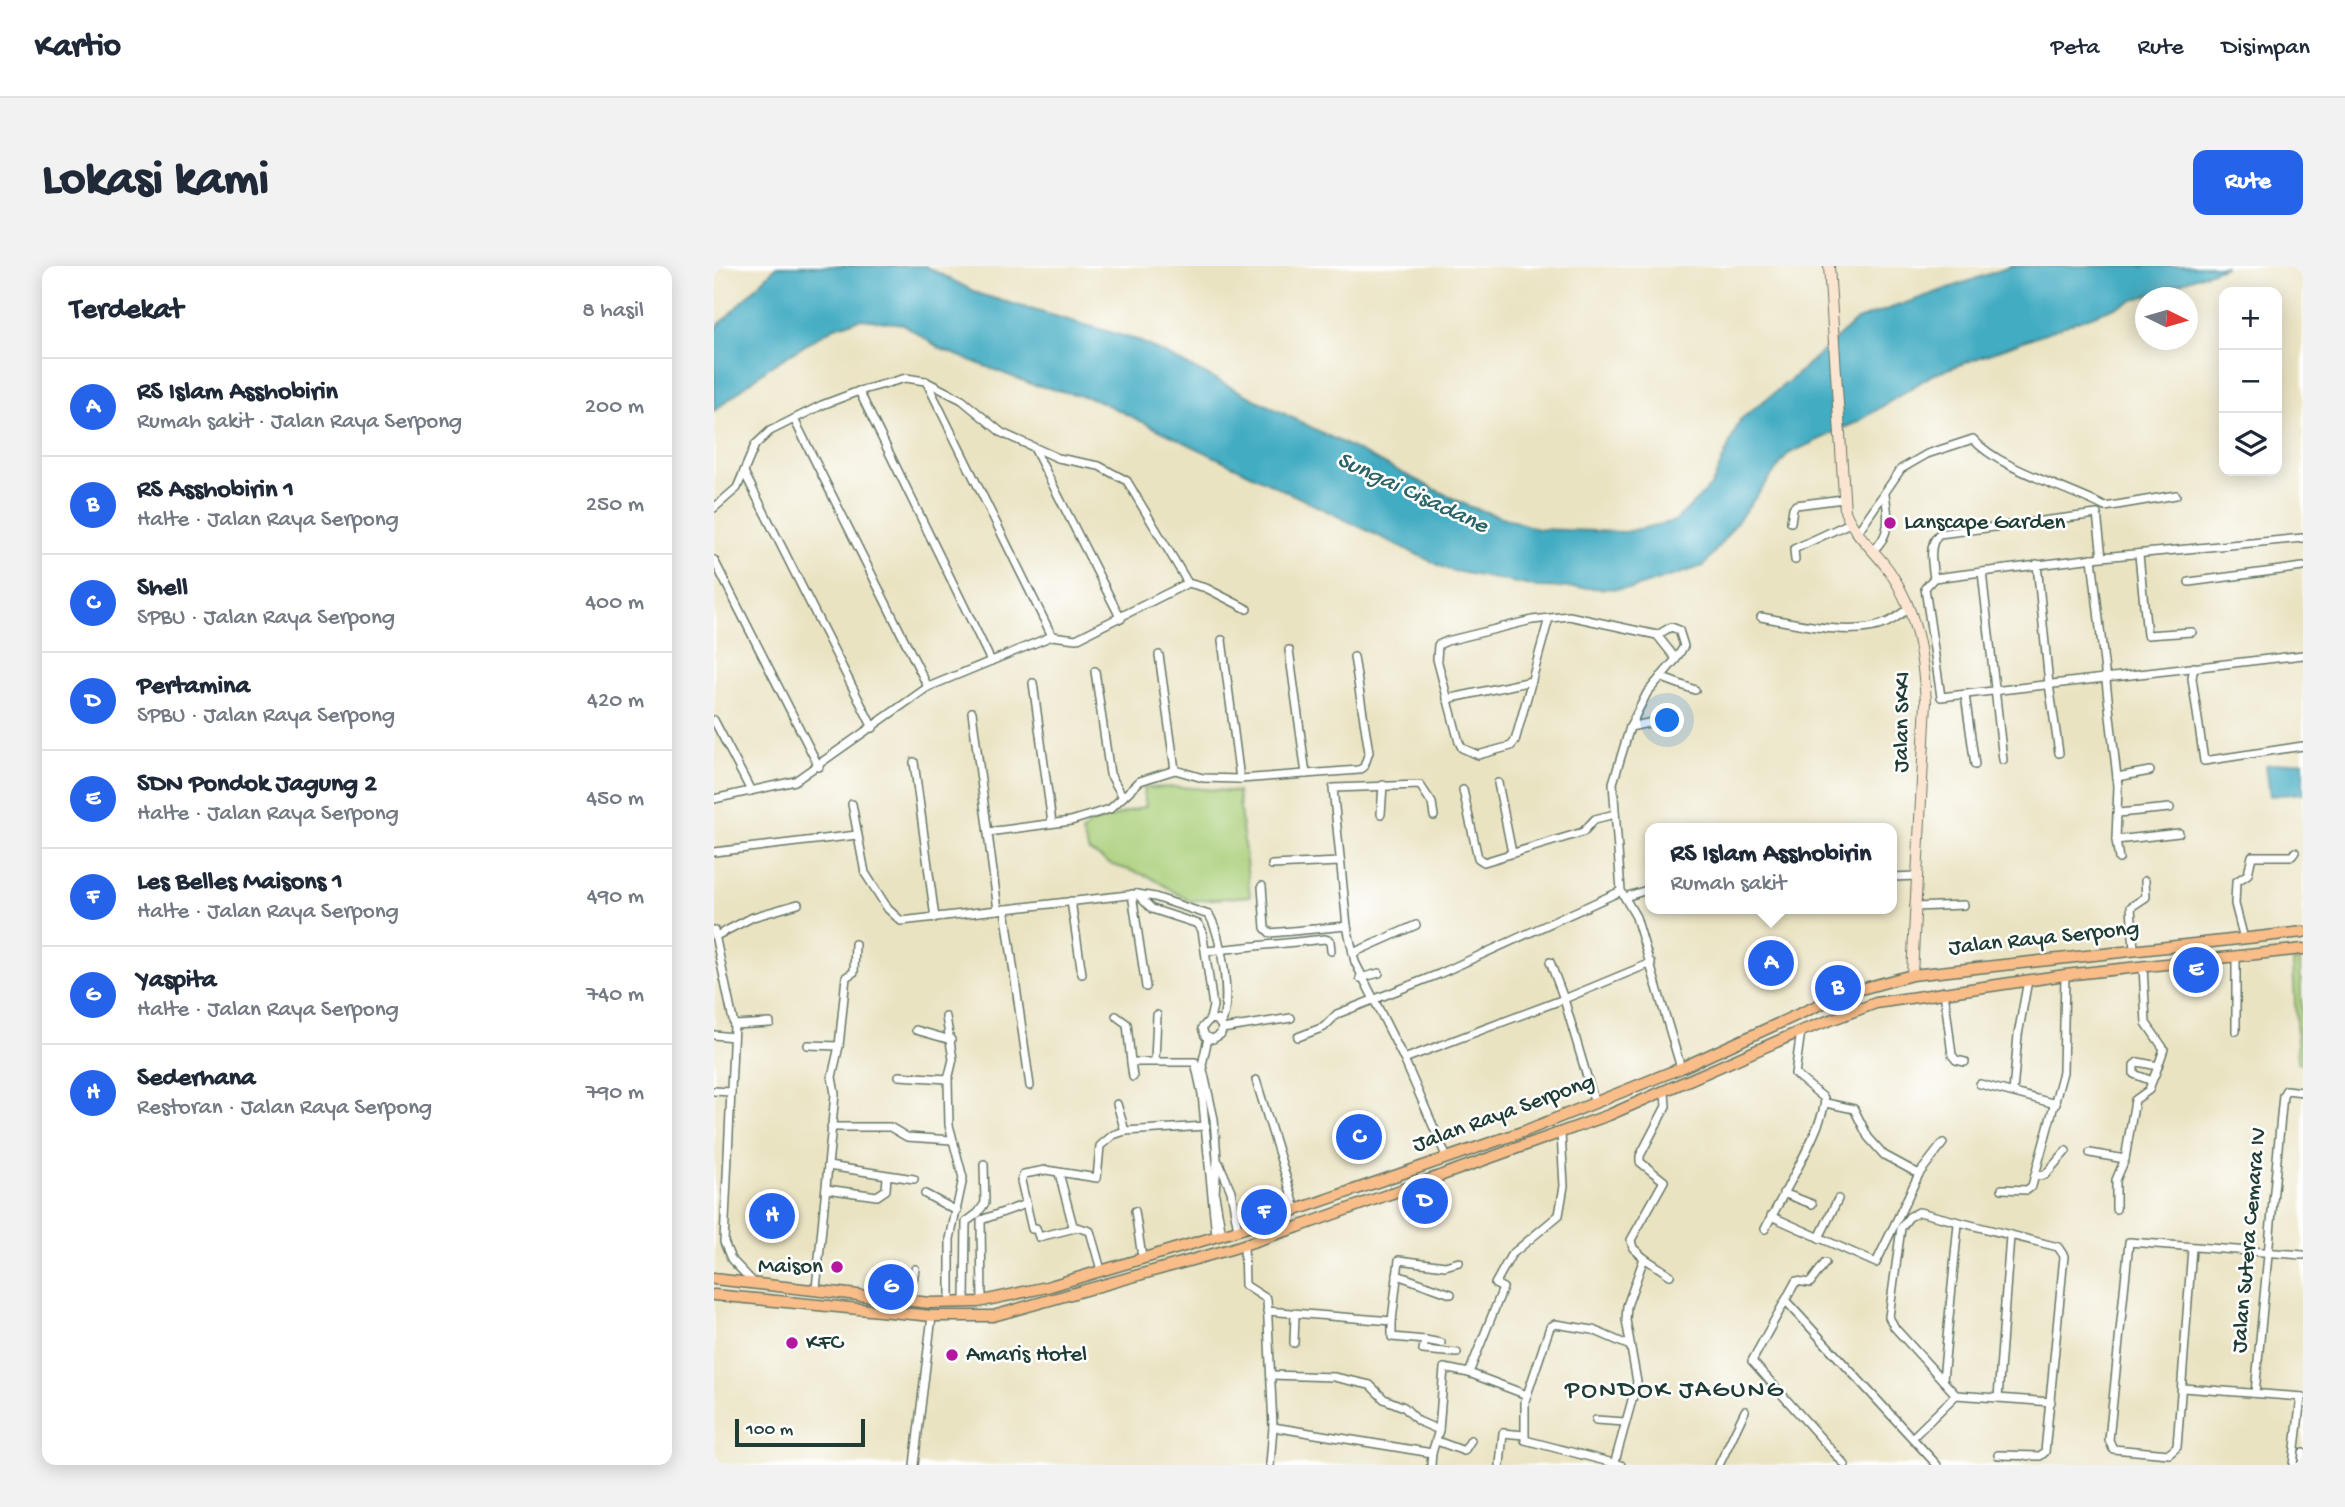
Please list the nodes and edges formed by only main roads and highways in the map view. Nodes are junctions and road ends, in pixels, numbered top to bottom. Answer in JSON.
{"nodes":[{"id":1,"x":1829,"y":266,"type":"edge"},
{"id":2,"x":2303,"y":932,"type":"edge"},
{"id":3,"x":2303,"y":950,"type":"edge"},
{"id":4,"x":1912,"y":975,"type":"junction"},
{"id":5,"x":1780,"y":1022,"type":"junction"},
{"id":6,"x":1784,"y":1038,"type":"junction"},
{"id":7,"x":1186,"y":1245,"type":"junction"},
{"id":8,"x":1189,"y":1261,"type":"junction"},
{"id":9,"x":714,"y":1279,"type":"edge"},
{"id":10,"x":871,"y":1294,"type":"junction"},
{"id":11,"x":714,"y":1295,"type":"edge"},
{"id":12,"x":868,"y":1310,"type":"junction"}],
"edges":[{"from":1,"to":4,"type":"main road","name":"Jalan SKKI"},
{"from":2,"to":4,"type":"main road","name":"Jalan Raya Serpong"},
{"from":3,"to":6,"type":"main road","name":"Jalan Raya Serpong"},
{"from":4,"to":5,"type":"main road","name":"Jalan Raya Serpong"},
{"from":5,"to":6,"type":"main road"},
{"from":5,"to":7,"type":"main road","name":"Jalan Raya Serpong"},
{"from":6,"to":8,"type":"main road","name":"Jalan Raya Serpong"},
{"from":7,"to":8,"type":"main road"},
{"from":7,"to":10,"type":"main road","name":"Jalan Raya Serpong"},
{"from":8,"to":12,"type":"main road","name":"Jalan Raya Serpong"},
{"from":9,"to":10,"type":"main road","name":"Jalan Raya Serpong"},
{"from":10,"to":12,"type":"main road"},
{"from":11,"to":12,"type":"main road","name":"Jalan Raya Serpong"}]}
